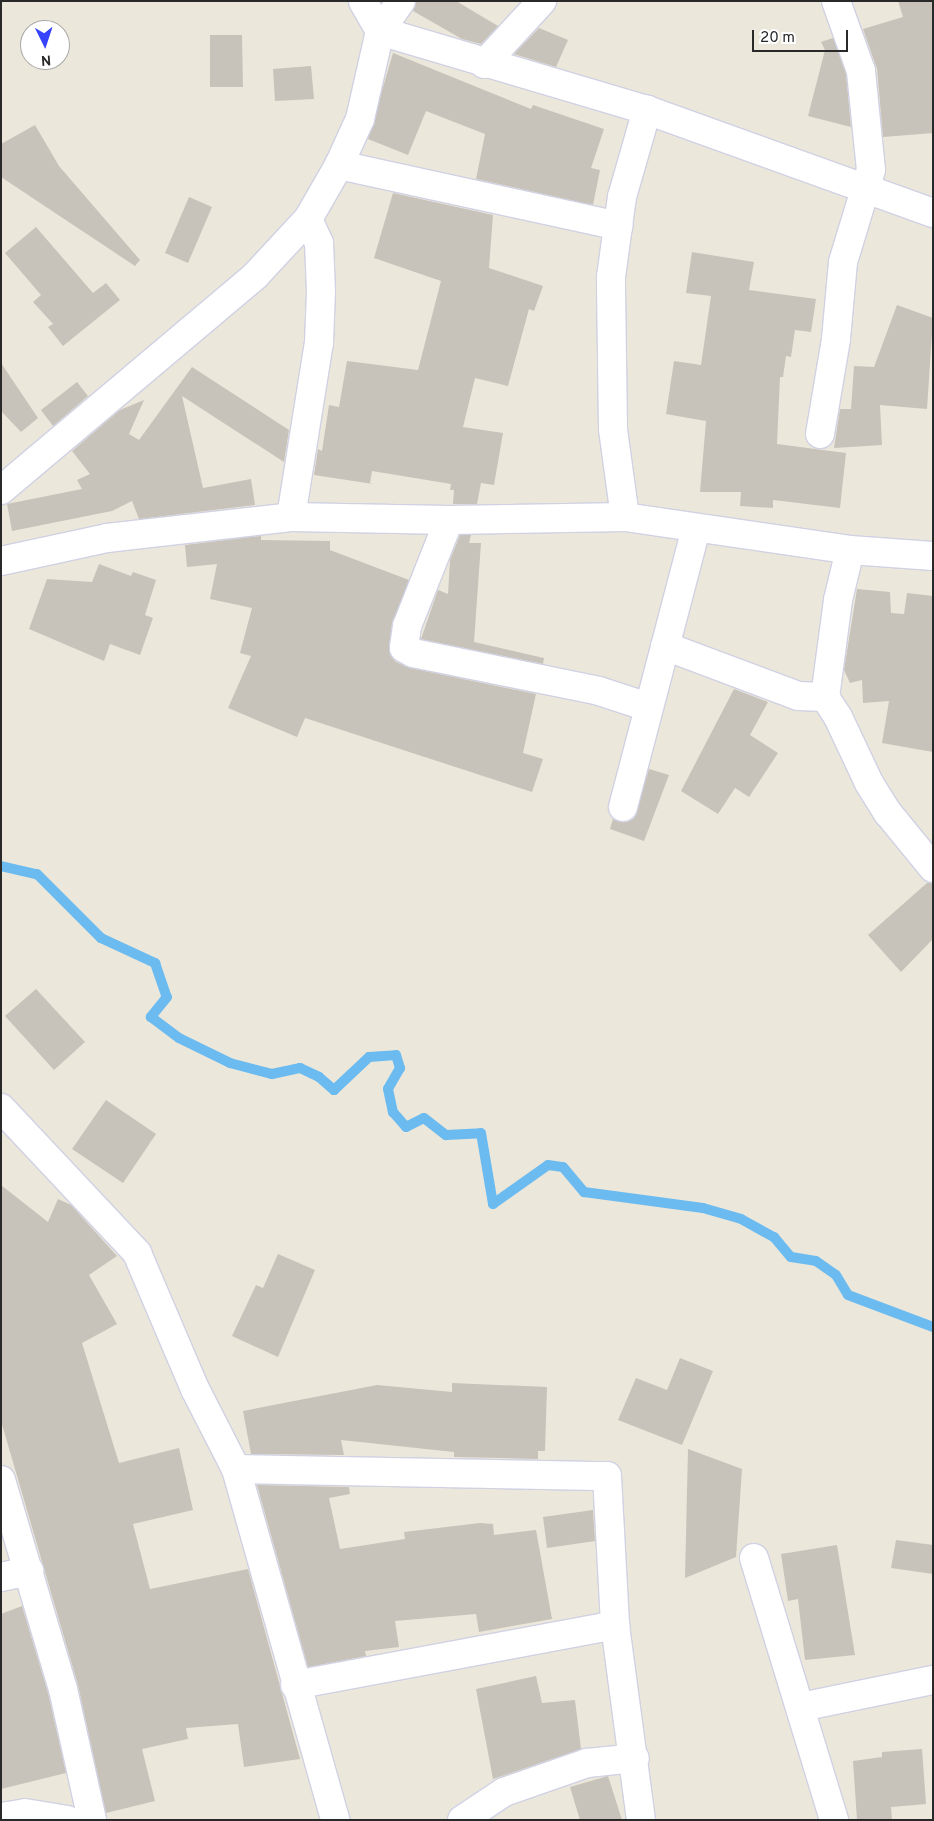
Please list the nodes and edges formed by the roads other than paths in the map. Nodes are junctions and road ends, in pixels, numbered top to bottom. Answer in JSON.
{"nodes":[{"id":1,"x":363,"y":1,"type":"edge"},
{"id":2,"x":401,"y":1,"type":"edge"},
{"id":3,"x":542,"y":1,"type":"edge"},
{"id":4,"x":836,"y":1,"type":"edge"},
{"id":5,"x":380,"y":31,"type":"junction"},
{"id":6,"x":484,"y":64,"type":"junction"},
{"id":7,"x":647,"y":110,"type":"junction"},
{"id":8,"x":339,"y":166,"type":"junction"},
{"id":9,"x":866,"y":191,"type":"junction"},
{"id":10,"x":933,"y":213,"type":"edge"},
{"id":11,"x":308,"y":219,"type":"junction"},
{"id":12,"x":618,"y":226,"type":"junction"},
{"id":13,"x":820,"y":434,"type":"dead end"},
{"id":14,"x":1,"y":490,"type":"edge"},
{"id":15,"x":292,"y":517,"type":"junction"},
{"id":16,"x":625,"y":518,"type":"junction"},
{"id":17,"x":448,"y":520,"type":"junction"},
{"id":18,"x":696,"y":528,"type":"junction"},
{"id":19,"x":850,"y":550,"type":"junction"},
{"id":20,"x":933,"y":556,"type":"edge"},
{"id":21,"x":1,"y":561,"type":"edge"},
{"id":22,"x":665,"y":646,"type":"junction"},
{"id":23,"x":824,"y":697,"type":"junction"},
{"id":24,"x":648,"y":707,"type":"junction"},
{"id":25,"x":623,"y":807,"type":"dead end"},
{"id":26,"x":933,"y":868,"type":"edge"},
{"id":27,"x":1,"y":1108,"type":"edge"},
{"id":28,"x":236,"y":1469,"type":"junction"},
{"id":29,"x":1,"y":1480,"type":"edge"},
{"id":30,"x":754,"y":1558,"type":"dead end"},
{"id":31,"x":29,"y":1571,"type":"junction"},
{"id":32,"x":1,"y":1577,"type":"edge"},
{"id":33,"x":615,"y":1625,"type":"junction"},
{"id":34,"x":933,"y":1680,"type":"edge"},
{"id":35,"x":296,"y":1685,"type":"junction"},
{"id":36,"x":802,"y":1710,"type":"junction"},
{"id":37,"x":635,"y":1758,"type":"junction"},
{"id":38,"x":1,"y":1817,"type":"edge"},
{"id":39,"x":67,"y":1820,"type":"edge"},
{"id":40,"x":92,"y":1820,"type":"edge"},
{"id":41,"x":335,"y":1820,"type":"edge"},
{"id":42,"x":462,"y":1820,"type":"edge"},
{"id":43,"x":641,"y":1820,"type":"edge"},
{"id":44,"x":834,"y":1820,"type":"edge"}],
"edges":[{"from":1,"to":5,"type":"street"},
{"from":2,"to":5,"type":"street"},
{"from":3,"to":6,"type":"street"},
{"from":4,"to":9,"type":"street"},
{"from":5,"to":6,"type":"street"},
{"from":5,"to":8,"type":"street"},
{"from":6,"to":7,"type":"street"},
{"from":7,"to":9,"type":"street"},
{"from":7,"to":12,"type":"street"},
{"from":8,"to":11,"type":"street"},
{"from":8,"to":12,"type":"street"},
{"from":9,"to":10,"type":"street"},
{"from":9,"to":13,"type":"street"},
{"from":11,"to":14,"type":"street"},
{"from":11,"to":15,"type":"street"},
{"from":12,"to":16,"type":"street"},
{"from":15,"to":17,"type":"street"},
{"from":15,"to":21,"type":"street"},
{"from":16,"to":17,"type":"street"},
{"from":16,"to":18,"type":"street"},
{"from":17,"to":24,"type":"street"},
{"from":18,"to":19,"type":"street"},
{"from":18,"to":22,"type":"street"},
{"from":19,"to":20,"type":"street"},
{"from":19,"to":23,"type":"street"},
{"from":22,"to":23,"type":"street"},
{"from":22,"to":24,"type":"street"},
{"from":23,"to":26,"type":"street"},
{"from":24,"to":25,"type":"street"},
{"from":27,"to":28,"type":"street"},
{"from":28,"to":33,"type":"street"},
{"from":28,"to":35,"type":"street"},
{"from":29,"to":31,"type":"street"},
{"from":30,"to":36,"type":"street"},
{"from":31,"to":32,"type":"street"},
{"from":31,"to":40,"type":"street"},
{"from":33,"to":35,"type":"street"},
{"from":33,"to":37,"type":"street"},
{"from":34,"to":36,"type":"street"},
{"from":35,"to":41,"type":"street"},
{"from":36,"to":44,"type":"street"},
{"from":37,"to":42,"type":"street"},
{"from":37,"to":43,"type":"street"},
{"from":38,"to":39,"type":"street"}]}
